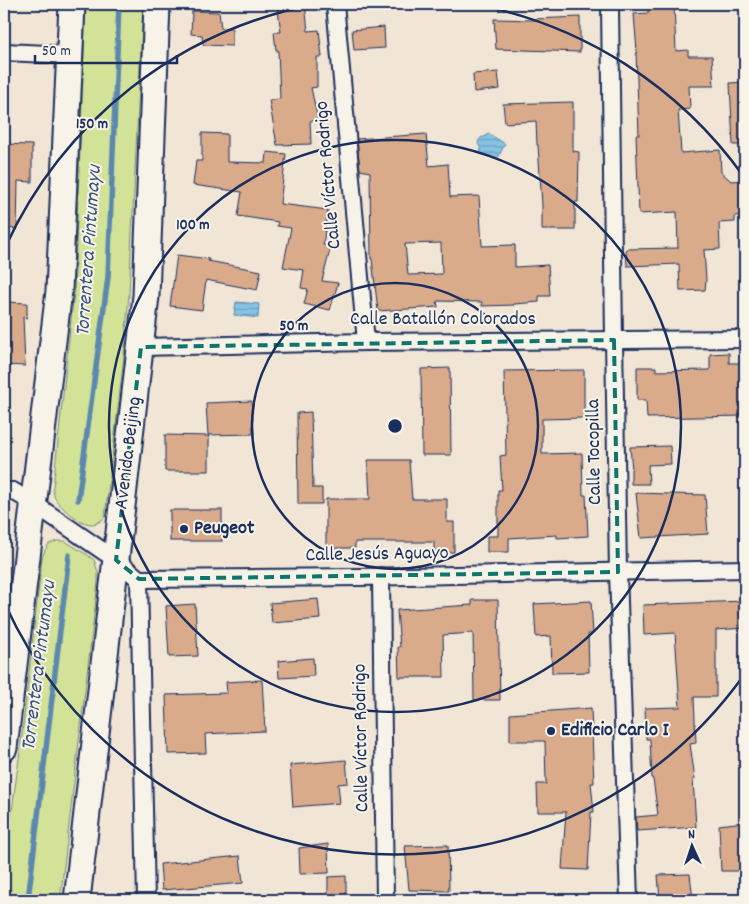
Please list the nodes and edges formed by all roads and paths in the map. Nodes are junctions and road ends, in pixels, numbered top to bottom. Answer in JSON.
{"nodes":[{"id":1,"x":72,"y":4,"type":"edge"},
{"id":2,"x":157,"y":4,"type":"edge"},
{"id":3,"x":335,"y":4,"type":"edge"},
{"id":4,"x":610,"y":4,"type":"edge"},
{"id":5,"x":4,"y":52,"type":"edge"},
{"id":6,"x":70,"y":55,"type":"junction"},
{"id":7,"x":745,"y":339,"type":"edge"},
{"id":8,"x":614,"y":340,"type":"junction"},
{"id":9,"x":366,"y":342,"type":"junction"},
{"id":10,"x":141,"y":347,"type":"junction"},
{"id":11,"x":4,"y":491,"type":"edge"},
{"id":12,"x":34,"y":503,"type":"junction"},
{"id":13,"x":116,"y":560,"type":"junction"},
{"id":14,"x":745,"y":569,"type":"edge"},
{"id":15,"x":618,"y":572,"type":"junction"},
{"id":16,"x":381,"y":576,"type":"junction"},
{"id":17,"x":139,"y":579,"type":"junction"},
{"id":18,"x":4,"y":748,"type":"edge"},
{"id":19,"x":77,"y":900,"type":"edge"},
{"id":20,"x":146,"y":900,"type":"edge"},
{"id":21,"x":385,"y":900,"type":"edge"},
{"id":22,"x":629,"y":900,"type":"edge"}],
"edges":[{"from":1,"to":6,"type":"main road"},
{"from":2,"to":10,"type":"main road","name":"Avenida Beijing"},
{"from":3,"to":9,"type":"street","name":"Calle Víctor Rodrigo"},
{"from":4,"to":8,"type":"street","name":"Calle Tocopilla"},
{"from":5,"to":6,"type":"street"},
{"from":6,"to":12,"type":"main road"},
{"from":7,"to":8,"type":"street","name":"Calle Batallón Colorados"},
{"from":8,"to":9,"type":"street","name":"Calle Batallón Colorados"},
{"from":8,"to":15,"type":"street","name":"Calle Tocopilla"},
{"from":9,"to":10,"type":"street","name":"Calle Batallón Colorados"},
{"from":10,"to":13,"type":"main road","name":"Avenida Beijing"},
{"from":11,"to":12,"type":"street"},
{"from":12,"to":13,"type":"street"},
{"from":12,"to":18,"type":"main road"},
{"from":13,"to":17,"type":"street"},
{"from":13,"to":19,"type":"main road","name":"Avenida Beijing"},
{"from":14,"to":15,"type":"street","name":"Calle Jesús Aguayo"},
{"from":15,"to":16,"type":"street","name":"Calle Jesús Aguayo"},
{"from":15,"to":22,"type":"street","name":"Calle Tocopilla"},
{"from":16,"to":17,"type":"street","name":"Calle Jesús Aguayo"},
{"from":16,"to":21,"type":"street","name":"Calle Víctor Rodrigo"},
{"from":17,"to":20,"type":"street"}]}
